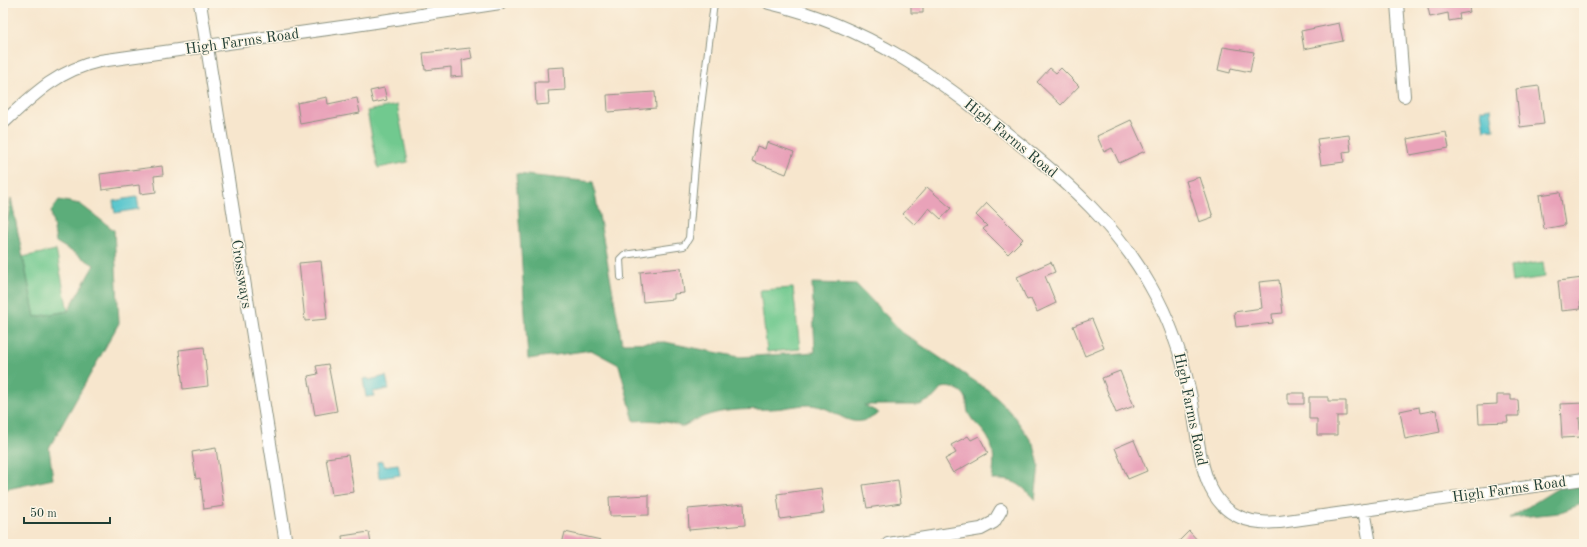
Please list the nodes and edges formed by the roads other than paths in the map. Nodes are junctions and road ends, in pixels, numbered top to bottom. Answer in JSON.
{"nodes":[{"id":1,"x":200,"y":3,"type":"edge"},
{"id":2,"x":500,"y":3,"type":"edge"},
{"id":3,"x":714,"y":3,"type":"edge"},
{"id":4,"x":769,"y":3,"type":"edge"},
{"id":5,"x":1397,"y":3,"type":"edge"},
{"id":6,"x":206,"y":45,"type":"junction"},
{"id":7,"x":1404,"y":96,"type":"dead end"},
{"id":8,"x":3,"y":123,"type":"edge"},
{"id":9,"x":621,"y":277,"type":"dead end"},
{"id":10,"x":1584,"y":479,"type":"edge"},
{"id":11,"x":1001,"y":510,"type":"dead end"},
{"id":12,"x":1364,"y":510,"type":"junction"},
{"id":13,"x":286,"y":544,"type":"edge"},
{"id":14,"x":888,"y":544,"type":"edge"},
{"id":15,"x":1370,"y":544,"type":"edge"}],
"edges":[{"from":1,"to":6,"type":"street","name":"Crossways"},
{"from":2,"to":6,"type":"street","name":"High Farms Road"},
{"from":3,"to":9,"type":"lane"},
{"from":4,"to":12,"type":"street","name":"High Farms Road"},
{"from":5,"to":7,"type":"street"},
{"from":6,"to":8,"type":"street","name":"High Farms Road"},
{"from":6,"to":13,"type":"street","name":"Crossways"},
{"from":10,"to":12,"type":"street","name":"High Farms Road"},
{"from":11,"to":14,"type":"street"},
{"from":12,"to":15,"type":"street"}]}
